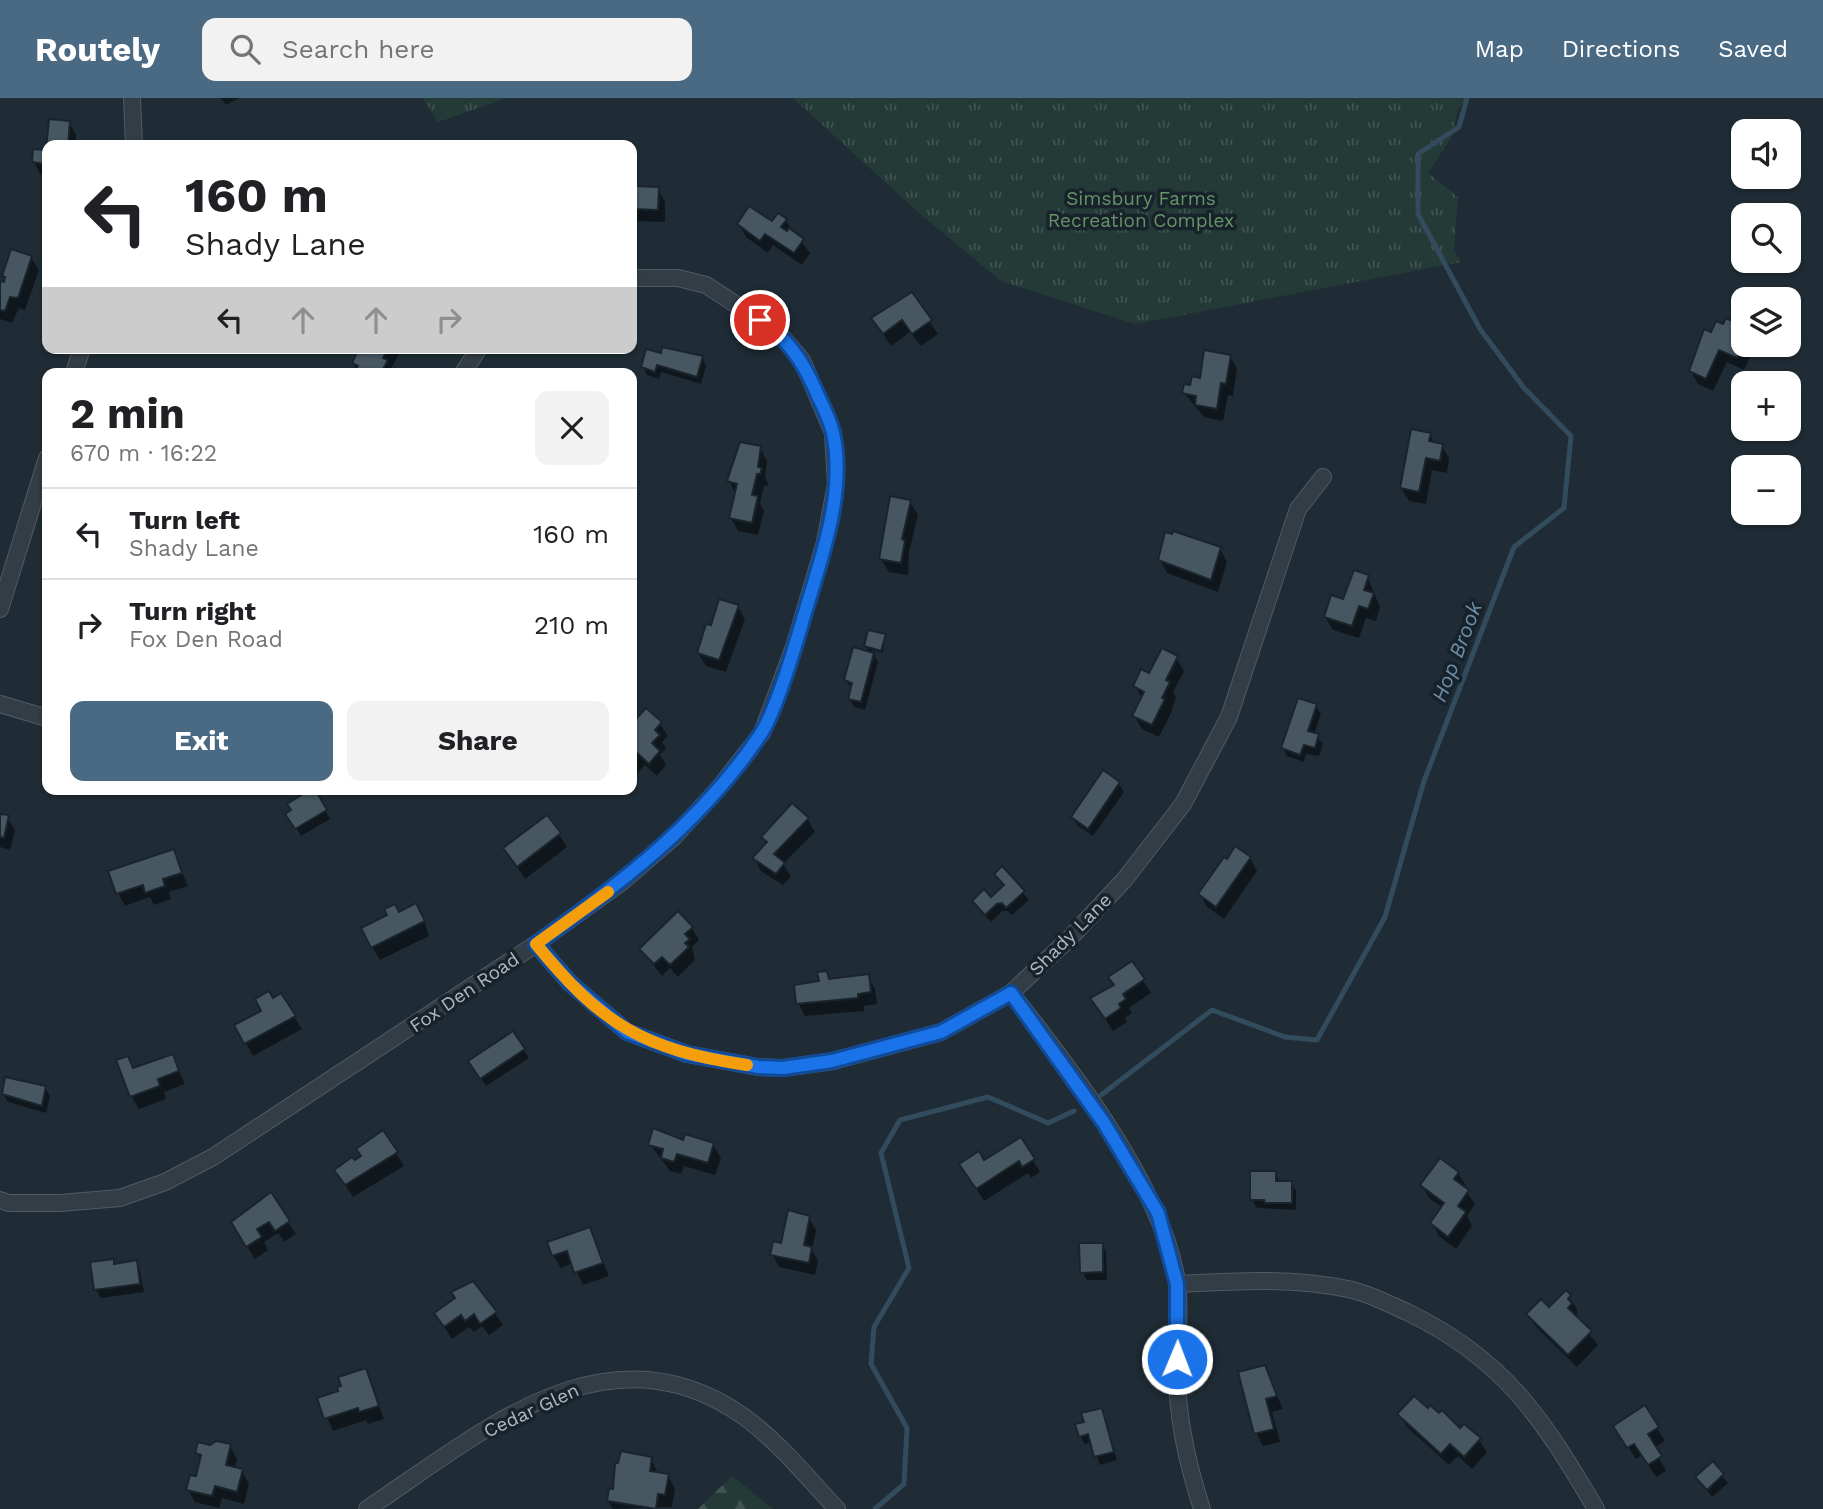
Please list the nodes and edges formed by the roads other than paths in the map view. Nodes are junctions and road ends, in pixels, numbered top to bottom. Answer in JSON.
{"nodes":[{"id":1,"x":132,"y":98,"type":"edge"},
{"id":2,"x":134,"y":140,"type":"edge"},
{"id":3,"x":637,"y":278,"type":"edge"},
{"id":4,"x":42,"y":474,"type":"edge"},
{"id":5,"x":1323,"y":477,"type":"dead end"},
{"id":6,"x":0,"y":609,"type":"edge"},
{"id":7,"x":0,"y":704,"type":"edge"},
{"id":8,"x":42,"y":717,"type":"edge"},
{"id":9,"x":536,"y":944,"type":"junction"},
{"id":10,"x":1011,"y":993,"type":"junction"},
{"id":11,"x":0,"y":1200,"type":"edge"},
{"id":12,"x":1177,"y":1284,"type":"junction"},
{"id":13,"x":1197,"y":1508,"type":"edge"},
{"id":14,"x":367,"y":1509,"type":"edge"},
{"id":15,"x":837,"y":1509,"type":"edge"},
{"id":16,"x":1596,"y":1509,"type":"edge"}],
"edges":[{"from":1,"to":2,"type":"street"},
{"from":3,"to":9,"type":"street","name":"Fox Den Road"},
{"from":4,"to":6,"type":"street"},
{"from":5,"to":10,"type":"street","name":"Shady Lane"},
{"from":7,"to":8,"type":"street"},
{"from":9,"to":10,"type":"street","name":"Shady Lane"},
{"from":9,"to":11,"type":"street","name":"Fox Den Road"},
{"from":10,"to":12,"type":"street"},
{"from":12,"to":13,"type":"street"},
{"from":12,"to":16,"type":"street"},
{"from":14,"to":15,"type":"street","name":"Cedar Glen"}]}
